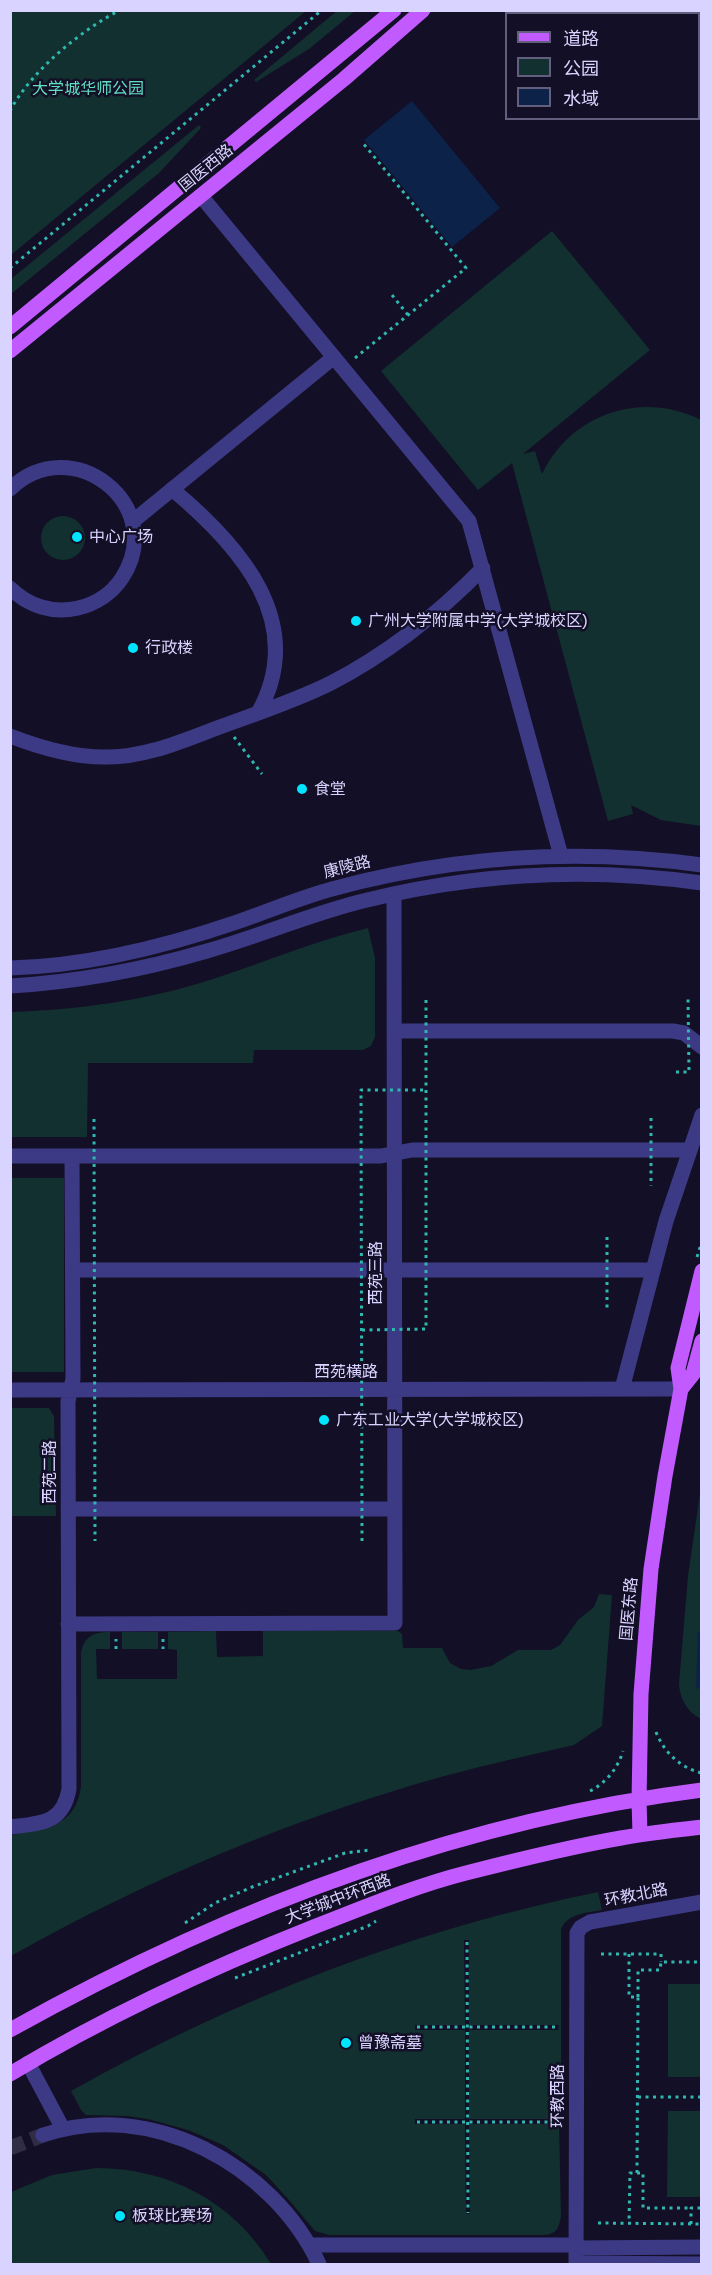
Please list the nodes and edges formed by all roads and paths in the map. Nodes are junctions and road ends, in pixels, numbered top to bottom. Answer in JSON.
{"nodes":[{"id":1,"x":120,"y":10,"type":"edge"},
{"id":2,"x":322,"y":10,"type":"edge"},
{"id":3,"x":394,"y":10,"type":"edge"},
{"id":4,"x":423,"y":10,"type":"edge"},
{"id":5,"x":10,"y":111,"type":"edge"},
{"id":6,"x":362,"y":142,"type":"dead end"},
{"id":7,"x":201,"y":195,"type":"junction"},
{"id":8,"x":10,"y":268,"type":"edge"},
{"id":9,"x":392,"y":295,"type":"dead end"},
{"id":10,"x":408,"y":315,"type":"junction"},
{"id":11,"x":10,"y":327,"type":"edge"},
{"id":12,"x":10,"y":351,"type":"edge"},
{"id":13,"x":339,"y":362,"type":"junction"},
{"id":14,"x":12,"y":483,"type":"edge"},
{"id":15,"x":172,"y":489,"type":"junction"},
{"id":16,"x":132,"y":522,"type":"junction"},
{"id":17,"x":483,"y":568,"type":"junction"},
{"id":18,"x":10,"y":588,"type":"edge"},
{"id":19,"x":258,"y":713,"type":"junction"},
{"id":20,"x":225,"y":725,"type":"junction"},
{"id":21,"x":10,"y":736,"type":"edge"},
{"id":22,"x":262,"y":774,"type":"dead end"},
{"id":23,"x":561,"y":855,"type":"junction"},
{"id":24,"x":702,"y":865,"type":"edge"},
{"id":25,"x":702,"y":884,"type":"edge"},
{"id":26,"x":394,"y":894,"type":"junction"},
{"id":27,"x":10,"y":968,"type":"edge"},
{"id":28,"x":10,"y":986,"type":"edge"},
{"id":29,"x":688,"y":998,"type":"dead end"},
{"id":30,"x":426,"y":999,"type":"dead end"},
{"id":31,"x":394,"y":1031,"type":"junction"},
{"id":32,"x":702,"y":1047,"type":"edge"},
{"id":33,"x":676,"y":1072,"type":"dead end"},
{"id":34,"x":426,"y":1090,"type":"junction"},
{"id":35,"x":702,"y":1114,"type":"edge"},
{"id":36,"x":651,"y":1118,"type":"dead end"},
{"id":37,"x":94,"y":1119,"type":"dead end"},
{"id":38,"x":689,"y":1150,"type":"junction"},
{"id":39,"x":394,"y":1153,"type":"junction"},
{"id":40,"x":10,"y":1156,"type":"edge"},
{"id":41,"x":72,"y":1156,"type":"junction"},
{"id":42,"x":651,"y":1186,"type":"dead end"},
{"id":43,"x":607,"y":1237,"type":"dead end"},
{"id":44,"x":702,"y":1241,"type":"edge"},
{"id":45,"x":698,"y":1268,"type":"edge"},
{"id":46,"x":73,"y":1270,"type":"junction"},
{"id":47,"x":394,"y":1270,"type":"junction"},
{"id":48,"x":652,"y":1270,"type":"junction"},
{"id":49,"x":607,"y":1308,"type":"dead end"},
{"id":50,"x":362,"y":1330,"type":"junction"},
{"id":51,"x":702,"y":1341,"type":"edge"},
{"id":52,"x":622,"y":1389,"type":"junction"},
{"id":53,"x":681,"y":1389,"type":"junction"},
{"id":54,"x":10,"y":1390,"type":"edge"},
{"id":55,"x":71,"y":1390,"type":"junction"},
{"id":56,"x":395,"y":1390,"type":"junction"},
{"id":57,"x":68,"y":1509,"type":"junction"},
{"id":58,"x":395,"y":1509,"type":"junction"},
{"id":59,"x":94,"y":1541,"type":"dead end"},
{"id":60,"x":362,"y":1541,"type":"dead end"},
{"id":61,"x":68,"y":1624,"type":"junction"},
{"id":62,"x":654,"y":1723,"type":"dead end"},
{"id":63,"x":626,"y":1744,"type":"dead end"},
{"id":64,"x":702,"y":1773,"type":"edge"},
{"id":65,"x":702,"y":1790,"type":"edge"},
{"id":66,"x":588,"y":1793,"type":"dead end"},
{"id":67,"x":639,"y":1800,"type":"junction"},
{"id":68,"x":10,"y":1827,"type":"edge"},
{"id":69,"x":702,"y":1827,"type":"edge"},
{"id":70,"x":640,"y":1834,"type":"junction"},
{"id":71,"x":379,"y":1849,"type":"dead end"},
{"id":72,"x":702,"y":1902,"type":"edge"},
{"id":73,"x":384,"y":1915,"type":"dead end"},
{"id":74,"x":180,"y":1926,"type":"dead end"},
{"id":75,"x":579,"y":1929,"type":"joint"},
{"id":76,"x":466,"y":1942,"type":"dead end"},
{"id":77,"x":601,"y":1954,"type":"dead end"},
{"id":78,"x":628,"y":1954,"type":"junction"},
{"id":79,"x":661,"y":1962,"type":"junction"},
{"id":80,"x":702,"y":1962,"type":"edge"},
{"id":81,"x":231,"y":1979,"type":"dead end"},
{"id":82,"x":638,"y":1997,"type":"junction"},
{"id":83,"x":417,"y":2027,"type":"dead end"},
{"id":84,"x":467,"y":2027,"type":"junction"},
{"id":85,"x":556,"y":2027,"type":"dead end"},
{"id":86,"x":10,"y":2030,"type":"edge"},
{"id":87,"x":28,"y":2063,"type":"junction"},
{"id":88,"x":10,"y":2074,"type":"edge"},
{"id":89,"x":638,"y":2097,"type":"junction"},
{"id":90,"x":702,"y":2097,"type":"edge"},
{"id":91,"x":417,"y":2122,"type":"dead end"},
{"id":92,"x":467,"y":2122,"type":"junction"},
{"id":93,"x":576,"y":2122,"type":"junction"},
{"id":94,"x":63,"y":2129,"type":"junction"},
{"id":95,"x":43,"y":2135,"type":"tunnel mouth"},
{"id":96,"x":637,"y":2173,"type":"junction"},
{"id":97,"x":691,"y":2208,"type":"junction"},
{"id":98,"x":702,"y":2208,"type":"edge"},
{"id":99,"x":468,"y":2213,"type":"dead end"},
{"id":100,"x":598,"y":2223,"type":"dead end"},
{"id":101,"x":629,"y":2223,"type":"junction"},
{"id":102,"x":691,"y":2224,"type":"junction"},
{"id":103,"x":702,"y":2224,"type":"edge"},
{"id":104,"x":309,"y":2245,"type":"junction"},
{"id":105,"x":702,"y":2247,"type":"edge"},
{"id":106,"x":576,"y":2255,"type":"edge"},
{"id":107,"x":702,"y":2264,"type":"edge"},
{"id":108,"x":319,"y":2265,"type":"edge"}],
"edges":[{"from":1,"to":5,"type":"path"},
{"from":2,"to":8,"type":"path"},
{"from":3,"to":11,"type":"main road","name":"国医西路"},
{"from":4,"to":7,"type":"main road","name":"国医西路"},
{"from":6,"to":10,"type":"path"},
{"from":7,"to":12,"type":"main road","name":"国医西路"},
{"from":7,"to":13,"type":"street"},
{"from":9,"to":10,"type":"path"},
{"from":10,"to":13,"type":"path"},
{"from":13,"to":15,"type":"street"},
{"from":13,"to":17,"type":"street"},
{"from":14,"to":16,"type":"street"},
{"from":15,"to":16,"type":"street"},
{"from":15,"to":19,"type":"street"},
{"from":16,"to":18,"type":"street"},
{"from":17,"to":19,"type":"street"},
{"from":17,"to":23,"type":"street"},
{"from":19,"to":20,"type":"street"},
{"from":20,"to":21,"type":"street"},
{"from":20,"to":22,"type":"path"},
{"from":23,"to":24,"type":"street","name":"康陵路"},
{"from":23,"to":27,"type":"street","name":"康陵路"},
{"from":25,"to":26,"type":"street"},
{"from":26,"to":28,"type":"street"},
{"from":26,"to":31,"type":"street","name":"西苑三路"},
{"from":29,"to":33,"type":"path","bridge":true},
{"from":30,"to":34,"type":"path","bridge":true},
{"from":31,"to":32,"type":"street"},
{"from":31,"to":39,"type":"street","name":"西苑三路"},
{"from":34,"to":50,"type":"path","bridge":true},
{"from":34,"to":50,"type":"path","bridge":true},
{"from":35,"to":38,"type":"street"},
{"from":36,"to":42,"type":"path","bridge":true},
{"from":37,"to":59,"type":"path","bridge":true},
{"from":38,"to":39,"type":"street"},
{"from":38,"to":48,"type":"street"},
{"from":39,"to":41,"type":"street"},
{"from":39,"to":47,"type":"street","name":"西苑三路"},
{"from":40,"to":41,"type":"street"},
{"from":41,"to":46,"type":"street","name":"西苑二路"},
{"from":43,"to":49,"type":"path","bridge":true},
{"from":44,"to":45,"type":"path"},
{"from":45,"to":53,"type":"main road","name":"国医东路"},
{"from":46,"to":47,"type":"street"},
{"from":46,"to":55,"type":"street","name":"西苑二路"},
{"from":47,"to":48,"type":"street"},
{"from":47,"to":56,"type":"street","name":"西苑三路"},
{"from":48,"to":52,"type":"street"},
{"from":50,"to":60,"type":"path","bridge":true},
{"from":51,"to":53,"type":"main road","name":"国医东路"},
{"from":52,"to":53,"type":"street","name":"西苑横路"},
{"from":52,"to":56,"type":"street","name":"西苑横路"},
{"from":53,"to":67,"type":"main road","name":"国医东路"},
{"from":54,"to":55,"type":"street","name":"西苑横路"},
{"from":55,"to":56,"type":"street","name":"西苑横路"},
{"from":55,"to":57,"type":"street","name":"西苑二路"},
{"from":56,"to":58,"type":"street","name":"西苑三路"},
{"from":57,"to":58,"type":"street"},
{"from":57,"to":61,"type":"street","name":"西苑二路"},
{"from":58,"to":61,"type":"street","name":"西苑三路"},
{"from":61,"to":68,"type":"street","name":"西苑二路"},
{"from":62,"to":64,"type":"path"},
{"from":63,"to":66,"type":"path"},
{"from":65,"to":67,"type":"main road","name":"大学城中环西路"},
{"from":67,"to":70,"type":"main road","name":"国医东路"},
{"from":67,"to":86,"type":"main road","name":"大学城中环西路"},
{"from":69,"to":70,"type":"main road","name":"大学城中环西路"},
{"from":70,"to":87,"type":"main road","name":"大学城中环西路"},
{"from":71,"to":74,"type":"path"},
{"from":72,"to":75,"type":"street","name":"环教北路"},
{"from":73,"to":81,"type":"path"},
{"from":75,"to":93,"type":"street","name":"环教西路"},
{"from":76,"to":84,"type":"path"},
{"from":77,"to":78,"type":"path"},
{"from":78,"to":79,"type":"path"},
{"from":78,"to":82,"type":"path"},
{"from":79,"to":80,"type":"path"},
{"from":79,"to":82,"type":"path"},
{"from":82,"to":89,"type":"path"},
{"from":83,"to":84,"type":"path"},
{"from":84,"to":85,"type":"path"},
{"from":84,"to":92,"type":"path"},
{"from":87,"to":88,"type":"main road","name":"大学城中环西路"},
{"from":87,"to":94,"type":"street"},
{"from":89,"to":90,"type":"path"},
{"from":89,"to":96,"type":"path"},
{"from":91,"to":92,"type":"path"},
{"from":92,"to":93,"type":"path"},
{"from":92,"to":99,"type":"path"},
{"from":93,"to":106,"type":"street","name":"环教西路"},
{"from":94,"to":95,"type":"street"},
{"from":94,"to":104,"type":"street"},
{"from":96,"to":97,"type":"path"},
{"from":96,"to":101,"type":"path"},
{"from":97,"to":98,"type":"path"},
{"from":97,"to":102,"type":"path"},
{"from":100,"to":101,"type":"path"},
{"from":101,"to":102,"type":"path"},
{"from":102,"to":103,"type":"path"},
{"from":104,"to":106,"type":"street"},
{"from":104,"to":108,"type":"street"},
{"from":105,"to":106,"type":"street"},
{"from":106,"to":107,"type":"street"}]}
